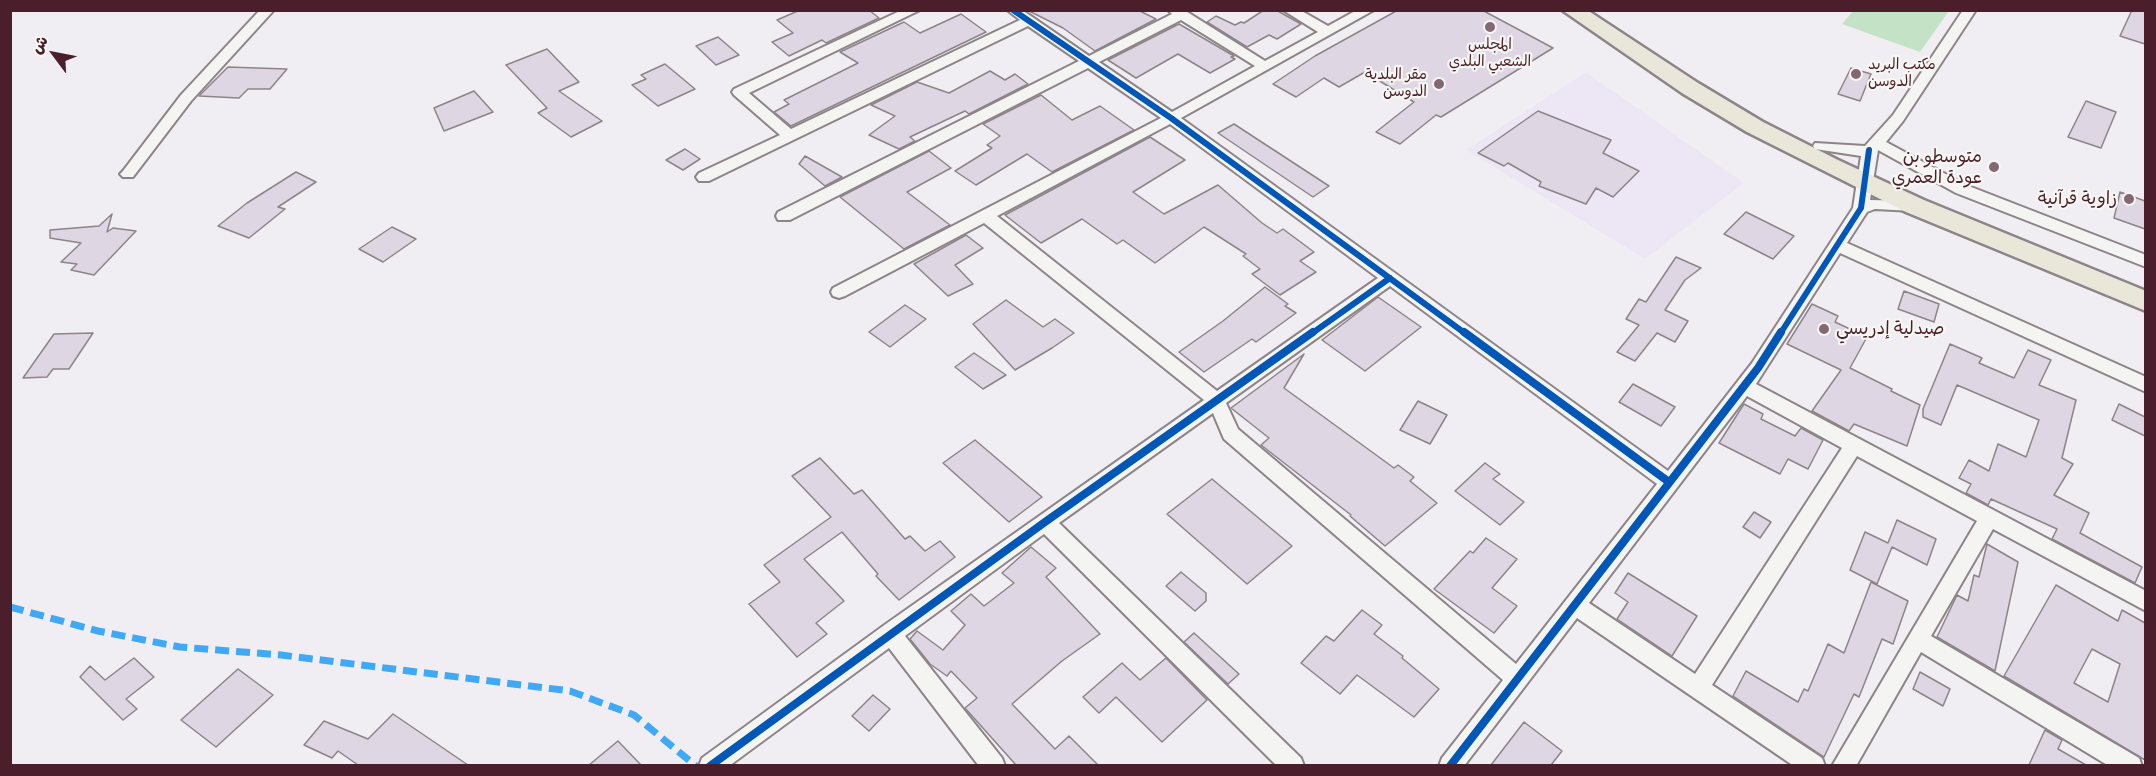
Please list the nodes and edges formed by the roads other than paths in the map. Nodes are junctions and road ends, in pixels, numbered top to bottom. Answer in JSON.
{"nodes":[{"id":1,"x":268,"y":10,"type":"edge"},
{"id":2,"x":914,"y":10,"type":"edge"},
{"id":3,"x":1042,"y":10,"type":"edge"},
{"id":4,"x":1289,"y":10,"type":"edge"},
{"id":5,"x":1368,"y":10,"type":"edge"},
{"id":6,"x":1572,"y":10,"type":"edge"},
{"id":7,"x":1595,"y":10,"type":"edge"},
{"id":8,"x":1970,"y":10,"type":"edge"},
{"id":9,"x":1178,"y":13,"type":"edge"},
{"id":10,"x":1022,"y":17,"type":"edge"},
{"id":11,"x":1328,"y":32,"type":"junction"},
{"id":12,"x":1087,"y":61,"type":"junction"},
{"id":13,"x":1264,"y":67,"type":"junction"},
{"id":14,"x":1171,"y":118,"type":"junction"},
{"id":15,"x":790,"y":136,"type":"junction"},
{"id":16,"x":1825,"y":155,"type":"junction"},
{"id":17,"x":1870,"y":161,"type":"junction"},
{"id":18,"x":128,"y":174,"type":"dead end"},
{"id":19,"x":704,"y":177,"type":"dead end"},
{"id":20,"x":1914,"y":206,"type":"junction"},
{"id":21,"x":1861,"y":208,"type":"junction"},
{"id":22,"x":985,"y":215,"type":"junction"},
{"id":23,"x":784,"y":216,"type":"dead end"},
{"id":24,"x":1838,"y":245,"type":"junction"},
{"id":25,"x":2145,"y":261,"type":"edge"},
{"id":26,"x":1389,"y":278,"type":"junction"},
{"id":27,"x":2145,"y":282,"type":"edge"},
{"id":28,"x":839,"y":292,"type":"dead end"},
{"id":29,"x":2145,"y":302,"type":"edge"},
{"id":30,"x":2145,"y":385,"type":"edge"},
{"id":31,"x":1744,"y":386,"type":"junction"},
{"id":32,"x":1216,"y":400,"type":"junction"},
{"id":33,"x":1854,"y":445,"type":"junction"},
{"id":34,"x":1669,"y":482,"type":"junction"},
{"id":35,"x":1989,"y":518,"type":"junction"},
{"id":36,"x":1045,"y":522,"type":"junction"},
{"id":37,"x":2145,"y":602,"type":"edge"},
{"id":38,"x":1575,"y":605,"type":"junction"},
{"id":39,"x":890,"y":633,"type":"junction"},
{"id":40,"x":1917,"y":639,"type":"junction"},
{"id":41,"x":1517,"y":679,"type":"junction"},
{"id":42,"x":1698,"y":688,"type":"junction"},
{"id":43,"x":710,"y":765,"type":"edge"},
{"id":44,"x":993,"y":765,"type":"edge"},
{"id":45,"x":1293,"y":765,"type":"edge"},
{"id":46,"x":1450,"y":765,"type":"edge"},
{"id":47,"x":1814,"y":765,"type":"edge"},
{"id":48,"x":1844,"y":765,"type":"edge"},
{"id":49,"x":2131,"y":765,"type":"edge"}],
"edges":[{"from":1,"to":18,"type":"street"},
{"from":2,"to":15,"type":"street"},
{"from":3,"to":10,"type":"street"},
{"from":4,"to":11,"type":"street"},
{"from":5,"to":11,"type":"street"},
{"from":6,"to":16,"type":"main road"},
{"from":7,"to":16,"type":"main road"},
{"from":8,"to":17,"type":"street"},
{"from":9,"to":12,"type":"street"},
{"from":9,"to":13,"type":"street"},
{"from":10,"to":12,"type":"street"},
{"from":10,"to":15,"type":"street"},
{"from":11,"to":13,"type":"street"},
{"from":12,"to":14,"type":"street"},
{"from":12,"to":23,"type":"street"},
{"from":13,"to":14,"type":"street"},
{"from":14,"to":22,"type":"street"},
{"from":14,"to":26,"type":"street"},
{"from":15,"to":19,"type":"street"},
{"from":16,"to":17,"type":"main road"},
{"from":16,"to":17,"type":"street"},
{"from":16,"to":21,"type":"street"},
{"from":17,"to":20,"type":"main road"},
{"from":17,"to":21,"type":"street"},
{"from":17,"to":25,"type":"street"},
{"from":17,"to":27,"type":"main road"},
{"from":20,"to":21,"type":"street"},
{"from":20,"to":29,"type":"main road"},
{"from":21,"to":24,"type":"street"},
{"from":22,"to":28,"type":"street"},
{"from":22,"to":32,"type":"street"},
{"from":24,"to":30,"type":"street"},
{"from":24,"to":31,"type":"street"},
{"from":26,"to":32,"type":"street"},
{"from":26,"to":34,"type":"street"},
{"from":31,"to":33,"type":"street"},
{"from":31,"to":34,"type":"street"},
{"from":32,"to":36,"type":"street"},
{"from":32,"to":41,"type":"street"},
{"from":33,"to":35,"type":"street"},
{"from":33,"to":42,"type":"street"},
{"from":34,"to":38,"type":"street"},
{"from":35,"to":37,"type":"street"},
{"from":35,"to":40,"type":"street"},
{"from":36,"to":39,"type":"street"},
{"from":36,"to":45,"type":"street"},
{"from":38,"to":41,"type":"street"},
{"from":38,"to":42,"type":"street"},
{"from":39,"to":43,"type":"street"},
{"from":39,"to":44,"type":"street"},
{"from":40,"to":48,"type":"street"},
{"from":40,"to":49,"type":"street"},
{"from":41,"to":46,"type":"street"},
{"from":42,"to":47,"type":"street"}]}
